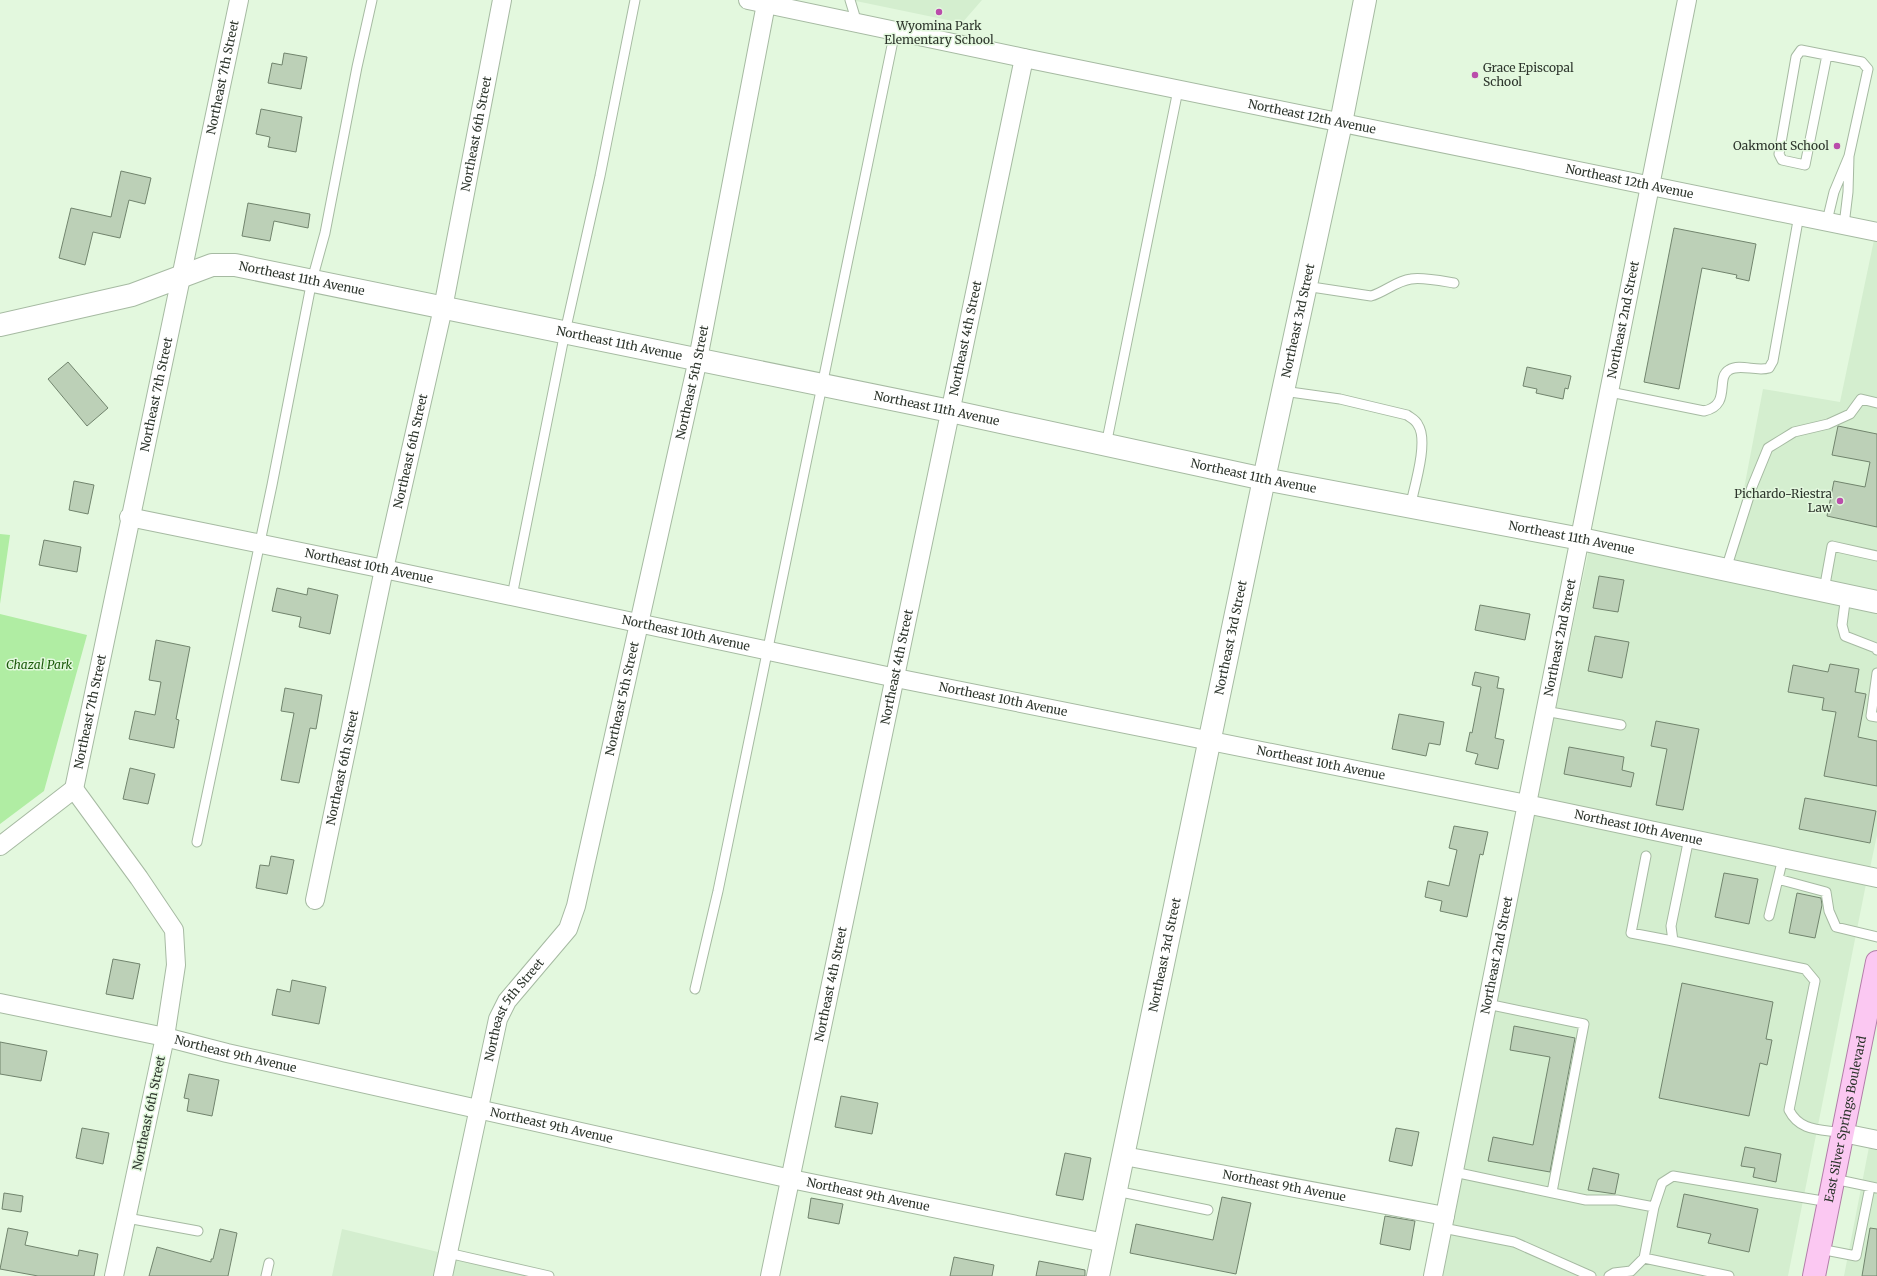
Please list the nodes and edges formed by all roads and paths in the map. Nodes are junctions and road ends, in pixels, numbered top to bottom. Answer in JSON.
{"nodes":[{"id":1,"x":252,"y":0,"type":"edge"},
{"id":2,"x":372,"y":0,"type":"edge"},
{"id":3,"x":502,"y":0,"type":"edge"},
{"id":4,"x":635,"y":0,"type":"edge"},
{"id":5,"x":748,"y":0,"type":"edge"},
{"id":6,"x":850,"y":0,"type":"edge"},
{"id":7,"x":1365,"y":0,"type":"edge"},
{"id":8,"x":1687,"y":0,"type":"edge"},
{"id":9,"x":766,"y":4,"type":"junction"},
{"id":10,"x":238,"y":5,"type":"edge"},
{"id":11,"x":857,"y":23,"type":"junction"},
{"id":12,"x":895,"y":31,"type":"junction"},
{"id":13,"x":1827,"y":55,"type":"junction"},
{"id":14,"x":1024,"y":58,"type":"junction"},
{"id":15,"x":1178,"y":90,"type":"junction"},
{"id":16,"x":1341,"y":123,"type":"junction"},
{"id":17,"x":1849,"y":156,"type":"junction"},
{"id":18,"x":1650,"y":185,"type":"junction"},
{"id":19,"x":1799,"y":216,"type":"junction"},
{"id":20,"x":1835,"y":223,"type":"junction"},
{"id":21,"x":1877,"y":232,"type":"edge"},
{"id":22,"x":180,"y":278,"type":"junction"},
{"id":23,"x":312,"y":280,"type":"junction"},
{"id":24,"x":1454,"y":282,"type":"dead end"},
{"id":25,"x":1305,"y":286,"type":"junction"},
{"id":26,"x":443,"y":308,"type":"junction"},
{"id":27,"x":0,"y":325,"type":"edge"},
{"id":28,"x":565,"y":332,"type":"junction"},
{"id":29,"x":698,"y":359,"type":"junction"},
{"id":30,"x":821,"y":384,"type":"junction"},
{"id":31,"x":1283,"y":391,"type":"junction"},
{"id":32,"x":1610,"y":392,"type":"junction"},
{"id":33,"x":1877,"y":403,"type":"edge"},
{"id":34,"x":950,"y":411,"type":"junction"},
{"id":35,"x":1106,"y":445,"type":"junction"},
{"id":36,"x":1264,"y":479,"type":"junction"},
{"id":37,"x":1410,"y":507,"type":"junction"},
{"id":38,"x":129,"y":517,"type":"junction"},
{"id":39,"x":1581,"y":539,"type":"junction"},
{"id":40,"x":259,"y":542,"type":"junction"},
{"id":41,"x":1877,"y":556,"type":"edge"},
{"id":42,"x":384,"y":569,"type":"junction"},
{"id":43,"x":1726,"y":569,"type":"junction"},
{"id":44,"x":1824,"y":590,"type":"junction"},
{"id":45,"x":1846,"y":595,"type":"junction"},
{"id":46,"x":512,"y":596,"type":"junction"},
{"id":47,"x":1877,"y":602,"type":"edge"},
{"id":48,"x":640,"y":623,"type":"junction"},
{"id":49,"x":768,"y":650,"type":"junction"},
{"id":50,"x":1877,"y":650,"type":"edge"},
{"id":51,"x":1877,"y":673,"type":"edge"},
{"id":52,"x":896,"y":678,"type":"junction"},
{"id":53,"x":1545,"y":711,"type":"junction"},
{"id":54,"x":1877,"y":717,"type":"edge"},
{"id":55,"x":1621,"y":725,"type":"dead end"},
{"id":56,"x":1209,"y":741,"type":"junction"},
{"id":57,"x":74,"y":789,"type":"junction"},
{"id":58,"x":1526,"y":804,"type":"junction"},
{"id":59,"x":1689,"y":838,"type":"junction"},
{"id":60,"x":197,"y":842,"type":"dead end"},
{"id":61,"x":0,"y":846,"type":"edge"},
{"id":62,"x":1646,"y":856,"type":"dead end"},
{"id":63,"x":1783,"y":858,"type":"junction"},
{"id":64,"x":1877,"y":878,"type":"edge"},
{"id":65,"x":1778,"y":879,"type":"junction"},
{"id":66,"x":315,"y":900,"type":"dead end"},
{"id":67,"x":1769,"y":916,"type":"dead end"},
{"id":68,"x":1877,"y":937,"type":"edge"},
{"id":69,"x":1672,"y":941,"type":"junction"},
{"id":70,"x":1877,"y":962,"type":"edge"},
{"id":71,"x":695,"y":989,"type":"dead end"},
{"id":72,"x":0,"y":1003,"type":"edge"},
{"id":73,"x":1487,"y":1004,"type":"junction"},
{"id":74,"x":165,"y":1037,"type":"junction"},
{"id":75,"x":480,"y":1108,"type":"junction"},
{"id":76,"x":1843,"y":1133,"type":"junction"},
{"id":77,"x":1877,"y":1140,"type":"edge"},
{"id":78,"x":1124,"y":1156,"type":"junction"},
{"id":79,"x":1454,"y":1172,"type":"junction"},
{"id":80,"x":791,"y":1179,"type":"junction"},
{"id":81,"x":1834,"y":1179,"type":"junction"},
{"id":82,"x":1874,"y":1188,"type":"edge"},
{"id":83,"x":1116,"y":1191,"type":"junction"},
{"id":84,"x":1552,"y":1192,"type":"junction"},
{"id":85,"x":1829,"y":1202,"type":"junction"},
{"id":86,"x":1654,"y":1207,"type":"junction"},
{"id":87,"x":1208,"y":1210,"type":"dead end"},
{"id":88,"x":127,"y":1218,"type":"junction"},
{"id":89,"x":1444,"y":1222,"type":"junction"},
{"id":90,"x":198,"y":1231,"type":"dead end"},
{"id":91,"x":1105,"y":1243,"type":"junction"},
{"id":92,"x":1820,"y":1249,"type":"junction"},
{"id":93,"x":448,"y":1253,"type":"junction"},
{"id":94,"x":1644,"y":1258,"type":"junction"},
{"id":95,"x":269,"y":1263,"type":"dead end"},
{"id":96,"x":114,"y":1276,"type":"edge"},
{"id":97,"x":266,"y":1276,"type":"edge"},
{"id":98,"x":443,"y":1276,"type":"edge"},
{"id":99,"x":549,"y":1276,"type":"edge"},
{"id":100,"x":770,"y":1276,"type":"edge"},
{"id":101,"x":1098,"y":1276,"type":"edge"},
{"id":102,"x":1433,"y":1276,"type":"edge"},
{"id":103,"x":1591,"y":1276,"type":"edge"},
{"id":104,"x":1609,"y":1276,"type":"edge"},
{"id":105,"x":1729,"y":1276,"type":"edge"},
{"id":106,"x":1814,"y":1276,"type":"edge"}],
"edges":[{"from":1,"to":10,"type":"street"},
{"from":2,"to":23,"type":"lane"},
{"from":3,"to":26,"type":"street","name":"Northeast 6th Street"},
{"from":4,"to":28,"type":"lane"},
{"from":5,"to":9,"type":"street","name":"Northeast 12th Avenue"},
{"from":6,"to":11,"type":"lane"},
{"from":7,"to":16,"type":"street","name":"Northeast 3rd Street"},
{"from":8,"to":18,"type":"street","name":"Northeast 2nd Street"},
{"from":9,"to":11,"type":"street","name":"Northeast 12th Avenue"},
{"from":9,"to":29,"type":"street","name":"Northeast 5th Street"},
{"from":10,"to":22,"type":"street","name":"Northeast 7th Street"},
{"from":11,"to":12,"type":"street","name":"Northeast 12th Avenue"},
{"from":12,"to":14,"type":"street","name":"Northeast 12th Avenue"},
{"from":12,"to":30,"type":"lane"},
{"from":13,"to":13,"type":"lane"},
{"from":13,"to":17,"type":"lane"},
{"from":14,"to":15,"type":"street","name":"Northeast 12th Avenue"},
{"from":14,"to":34,"type":"street","name":"Northeast 4th Street"},
{"from":15,"to":16,"type":"street","name":"Northeast 12th Avenue"},
{"from":15,"to":35,"type":"lane"},
{"from":16,"to":18,"type":"street","name":"Northeast 12th Avenue"},
{"from":16,"to":25,"type":"street","name":"Northeast 3rd Street"},
{"from":17,"to":20,"type":"lane"},
{"from":17,"to":20,"type":"lane"},
{"from":18,"to":19,"type":"street","name":"Northeast 12th Avenue"},
{"from":18,"to":32,"type":"street","name":"Northeast 2nd Street"},
{"from":19,"to":20,"type":"street","name":"Northeast 12th Avenue"},
{"from":19,"to":32,"type":"lane"},
{"from":20,"to":21,"type":"street","name":"Northeast 12th Avenue"},
{"from":22,"to":23,"type":"street","name":"Northeast 11th Avenue"},
{"from":22,"to":27,"type":"street","name":"Northeast 11th Avenue"},
{"from":22,"to":38,"type":"street","name":"Northeast 7th Street"},
{"from":23,"to":26,"type":"street","name":"Northeast 11th Avenue"},
{"from":23,"to":40,"type":"lane"},
{"from":24,"to":25,"type":"lane"},
{"from":25,"to":31,"type":"street","name":"Northeast 3rd Street"},
{"from":26,"to":28,"type":"street","name":"Northeast 11th Avenue"},
{"from":26,"to":42,"type":"street","name":"Northeast 6th Street"},
{"from":28,"to":29,"type":"street","name":"Northeast 11th Avenue"},
{"from":28,"to":46,"type":"lane"},
{"from":29,"to":30,"type":"street","name":"Northeast 11th Avenue"},
{"from":29,"to":48,"type":"street","name":"Northeast 5th Street"},
{"from":30,"to":34,"type":"street","name":"Northeast 11th Avenue"},
{"from":30,"to":49,"type":"lane"},
{"from":31,"to":36,"type":"street","name":"Northeast 3rd Street"},
{"from":31,"to":37,"type":"lane"},
{"from":32,"to":39,"type":"street","name":"Northeast 2nd Street"},
{"from":33,"to":43,"type":"lane"},
{"from":34,"to":35,"type":"street","name":"Northeast 11th Avenue"},
{"from":34,"to":52,"type":"street","name":"Northeast 4th Street"},
{"from":35,"to":36,"type":"street","name":"Northeast 11th Avenue"},
{"from":36,"to":37,"type":"street","name":"Northeast 11th Avenue"},
{"from":36,"to":56,"type":"street","name":"Northeast 3rd Street"},
{"from":37,"to":39,"type":"street","name":"Northeast 11th Avenue"},
{"from":38,"to":40,"type":"street","name":"Northeast 10th Avenue"},
{"from":38,"to":57,"type":"street","name":"Northeast 7th Street"},
{"from":39,"to":43,"type":"street","name":"Northeast 11th Avenue"},
{"from":39,"to":53,"type":"street","name":"Northeast 2nd Street"},
{"from":40,"to":42,"type":"street","name":"Northeast 10th Avenue"},
{"from":40,"to":60,"type":"lane"},
{"from":41,"to":44,"type":"lane"},
{"from":42,"to":46,"type":"street","name":"Northeast 10th Avenue"},
{"from":42,"to":66,"type":"street","name":"Northeast 6th Street"},
{"from":43,"to":44,"type":"street","name":"Northeast 11th Avenue"},
{"from":44,"to":45,"type":"street","name":"Northeast 11th Avenue"},
{"from":45,"to":47,"type":"street","name":"Northeast 11th Avenue"},
{"from":45,"to":50,"type":"lane"},
{"from":46,"to":48,"type":"street","name":"Northeast 10th Avenue"},
{"from":48,"to":49,"type":"street","name":"Northeast 10th Avenue"},
{"from":48,"to":75,"type":"street","name":"Northeast 5th Street"},
{"from":49,"to":52,"type":"street","name":"Northeast 10th Avenue"},
{"from":49,"to":71,"type":"lane"},
{"from":51,"to":54,"type":"lane"},
{"from":52,"to":56,"type":"street","name":"Northeast 10th Avenue"},
{"from":52,"to":80,"type":"street","name":"Northeast 4th Street"},
{"from":53,"to":55,"type":"lane"},
{"from":53,"to":58,"type":"street","name":"Northeast 2nd Street"},
{"from":56,"to":58,"type":"street","name":"Northeast 10th Avenue"},
{"from":56,"to":78,"type":"street","name":"Northeast 3rd Street"},
{"from":57,"to":61,"type":"street"},
{"from":57,"to":74,"type":"street","name":"Northeast 6th Street"},
{"from":58,"to":59,"type":"street","name":"Northeast 10th Avenue"},
{"from":58,"to":73,"type":"street","name":"Northeast 2nd Street"},
{"from":59,"to":63,"type":"street","name":"Northeast 10th Avenue"},
{"from":59,"to":69,"type":"lane"},
{"from":62,"to":69,"type":"lane"},
{"from":63,"to":64,"type":"street","name":"Northeast 10th Avenue"},
{"from":63,"to":65,"type":"lane"},
{"from":65,"to":67,"type":"lane"},
{"from":65,"to":68,"type":"lane"},
{"from":69,"to":76,"type":"lane"},
{"from":70,"to":76,"type":"main road","name":"East Silver Springs Boulevard"},
{"from":72,"to":74,"type":"street","name":"Northeast 9th Avenue"},
{"from":73,"to":79,"type":"street","name":"Northeast 2nd Street"},
{"from":73,"to":84,"type":"lane"},
{"from":74,"to":75,"type":"street","name":"Northeast 9th Avenue"},
{"from":74,"to":88,"type":"street","name":"Northeast 6th Street"},
{"from":75,"to":80,"type":"street","name":"Northeast 9th Avenue"},
{"from":75,"to":93,"type":"street","name":"Northeast 5th Street"},
{"from":76,"to":77,"type":"street"},
{"from":76,"to":81,"type":"main road","name":"East Silver Springs Boulevard"},
{"from":78,"to":83,"type":"street","name":"Northeast 3rd Street"},
{"from":78,"to":89,"type":"street","name":"Northeast 9th Avenue"},
{"from":79,"to":84,"type":"lane"},
{"from":79,"to":89,"type":"street","name":"Northeast 2nd Street"},
{"from":80,"to":91,"type":"street","name":"Northeast 9th Avenue"},
{"from":80,"to":100,"type":"street","name":"Northeast 4th Street"},
{"from":81,"to":82,"type":"lane"},
{"from":81,"to":85,"type":"main road","name":"East Silver Springs Boulevard"},
{"from":82,"to":92,"type":"lane"},
{"from":83,"to":87,"type":"lane"},
{"from":83,"to":91,"type":"street","name":"Northeast 3rd Street"},
{"from":84,"to":86,"type":"lane"},
{"from":85,"to":86,"type":"lane"},
{"from":85,"to":92,"type":"main road","name":"East Silver Springs Boulevard"},
{"from":86,"to":94,"type":"lane"},
{"from":88,"to":90,"type":"lane"},
{"from":88,"to":96,"type":"street","name":"Northeast 6th Street"},
{"from":89,"to":102,"type":"street","name":"Northeast 2nd Street"},
{"from":89,"to":103,"type":"lane"},
{"from":91,"to":101,"type":"street","name":"Northeast 3rd Street"},
{"from":92,"to":106,"type":"main road","name":"East Silver Springs Boulevard"},
{"from":93,"to":98,"type":"street","name":"Northeast 5th Street"},
{"from":93,"to":99,"type":"lane"},
{"from":94,"to":104,"type":"lane"},
{"from":94,"to":105,"type":"lane"},
{"from":95,"to":97,"type":"lane"}]}
